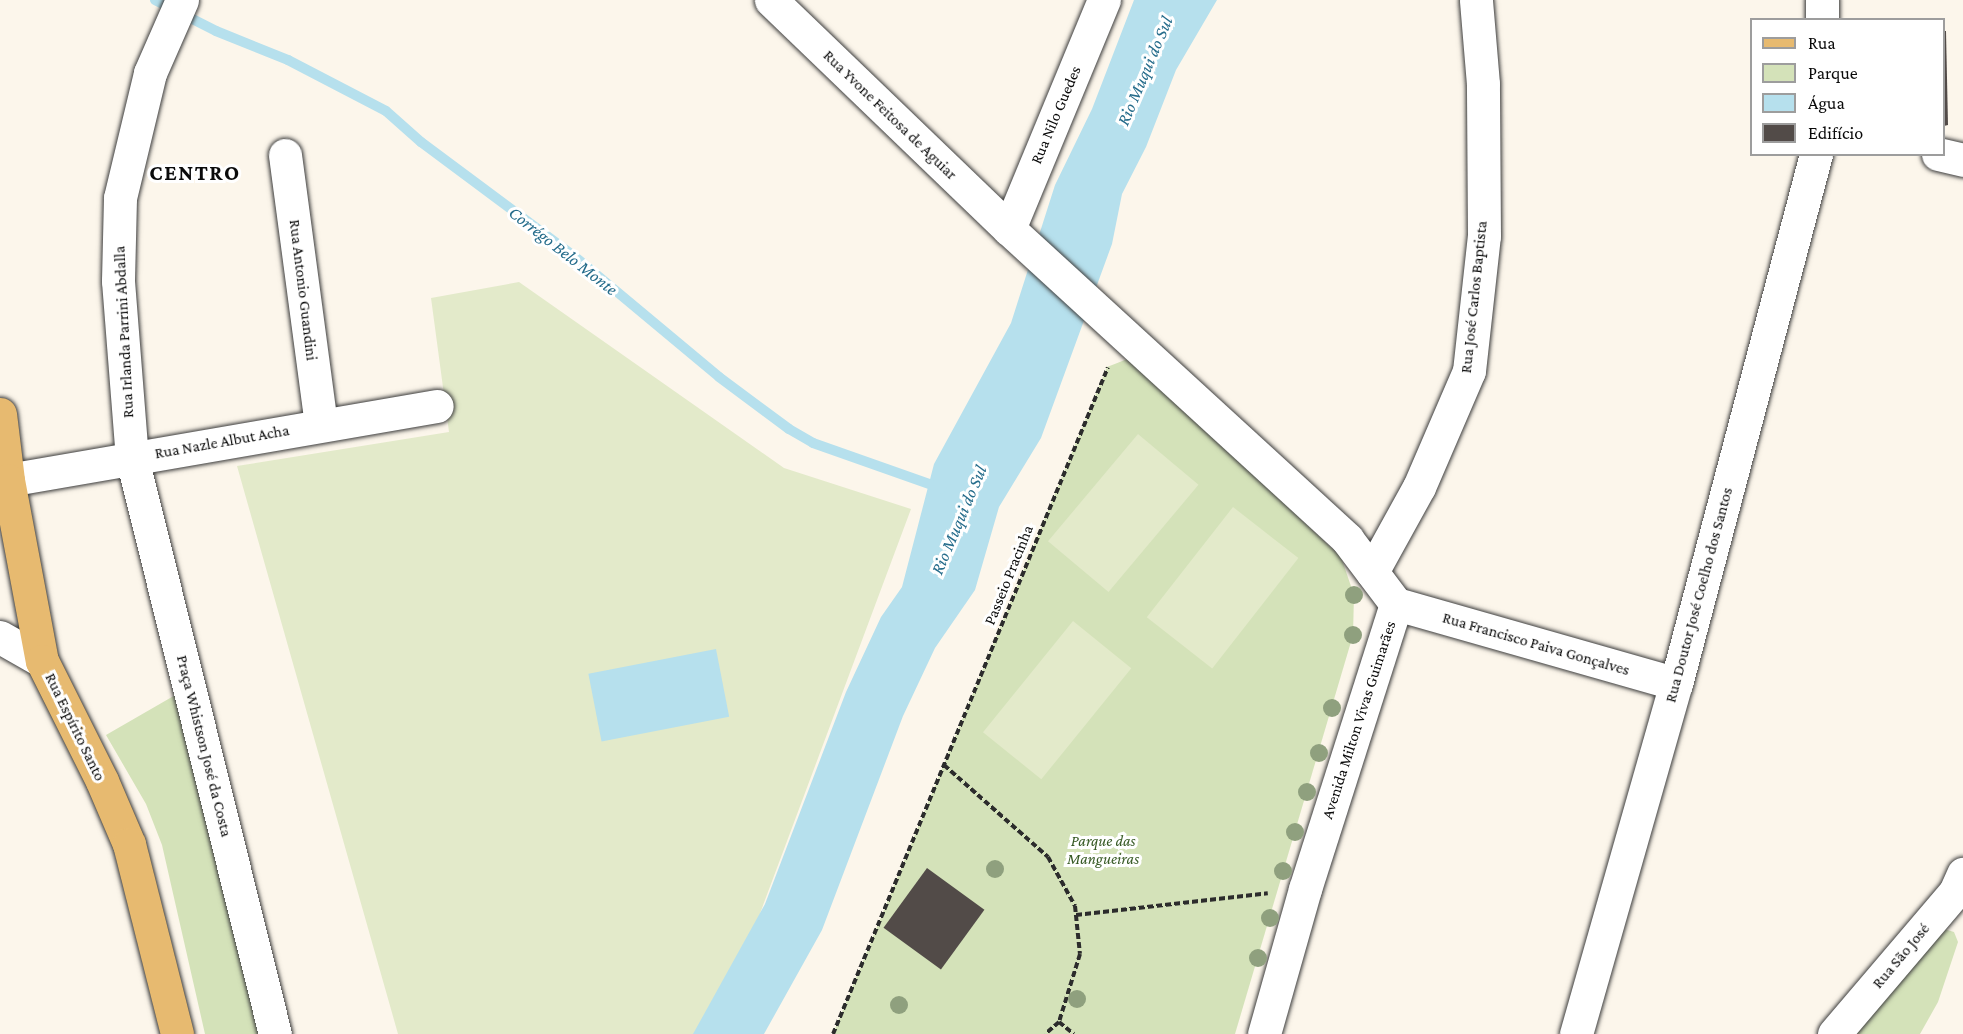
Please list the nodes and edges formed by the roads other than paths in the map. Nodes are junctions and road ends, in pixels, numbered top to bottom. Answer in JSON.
{"nodes":[{"id":1,"x":182,"y":0,"type":"edge"},
{"id":2,"x":771,"y":0,"type":"edge"},
{"id":3,"x":1104,"y":0,"type":"edge"},
{"id":4,"x":1476,"y":0,"type":"edge"},
{"id":5,"x":1822,"y":0,"type":"edge"},
{"id":6,"x":1822,"y":18,"type":"edge"},
{"id":7,"x":285,"y":155,"type":"dead end"},
{"id":8,"x":1815,"y":156,"type":"edge"},
{"id":9,"x":1945,"y":156,"type":"edge"},
{"id":10,"x":1963,"y":160,"type":"edge"},
{"id":11,"x":1009,"y":229,"type":"junction"},
{"id":12,"x":1122,"y":332,"type":"joint"},
{"id":13,"x":437,"y":406,"type":"dead end"},
{"id":14,"x":0,"y":414,"type":"edge"},
{"id":15,"x":321,"y":425,"type":"junction"},
{"id":16,"x":132,"y":458,"type":"junction"},
{"id":17,"x":8,"y":480,"type":"junction"},
{"id":18,"x":1372,"y":572,"type":"junction"},
{"id":19,"x":1396,"y":604,"type":"junction"},
{"id":20,"x":0,"y":637,"type":"edge"},
{"id":21,"x":42,"y":661,"type":"junction"},
{"id":22,"x":1676,"y":684,"type":"junction"},
{"id":23,"x":1963,"y":874,"type":"edge"},
{"id":24,"x":177,"y":1034,"type":"edge"},
{"id":25,"x":275,"y":1034,"type":"edge"},
{"id":26,"x":1264,"y":1034,"type":"edge"},
{"id":27,"x":1576,"y":1034,"type":"edge"},
{"id":28,"x":1834,"y":1034,"type":"edge"}],
"edges":[{"from":1,"to":16,"type":"street","name":"Rua Irlanda Parrini Abdalla"},
{"from":2,"to":11,"type":"street","name":"Rua Yvone Feitosa de Aguiar"},
{"from":3,"to":11,"type":"street","name":"Rua Nilo Guedes"},
{"from":4,"to":18,"type":"street","name":"Rua José Carlos Baptista"},
{"from":5,"to":6,"type":"street"},
{"from":7,"to":15,"type":"street","name":"Rua Antonio Guandini"},
{"from":8,"to":22,"type":"street","name":"Rua Doutor José Coelho dos Santos"},
{"from":9,"to":10,"type":"street"},
{"from":11,"to":12,"type":"street","name":"Rua Yvone Feitosa de Aguiar"},
{"from":12,"to":18,"type":"street","name":"Avenida Milton Vivas Guimarães"},
{"from":13,"to":15,"type":"street","name":"Rua Nazle Albut Acha"},
{"from":14,"to":17,"type":"main road","name":"Rua Espírito Santo"},
{"from":15,"to":16,"type":"street","name":"Rua Nazle Albut Acha"},
{"from":16,"to":17,"type":"street","name":"Rua Nazle Albut Acha"},
{"from":16,"to":25,"type":"street","name":"Praça Whistson José da Costa"},
{"from":17,"to":21,"type":"main road","name":"Rua Espírito Santo"},
{"from":18,"to":19,"type":"street","name":"Avenida Milton Vivas Guimarães"},
{"from":19,"to":22,"type":"street","name":"Rua Francisco Paiva Gonçalves"},
{"from":19,"to":26,"type":"street","name":"Avenida Milton Vivas Guimarães"},
{"from":20,"to":21,"type":"street"},
{"from":21,"to":24,"type":"main road","name":"Rua Espírito Santo"},
{"from":22,"to":27,"type":"street","name":"Rua Doutor José Coelho dos Santos"},
{"from":23,"to":28,"type":"street","name":"Rua São José"}]}
